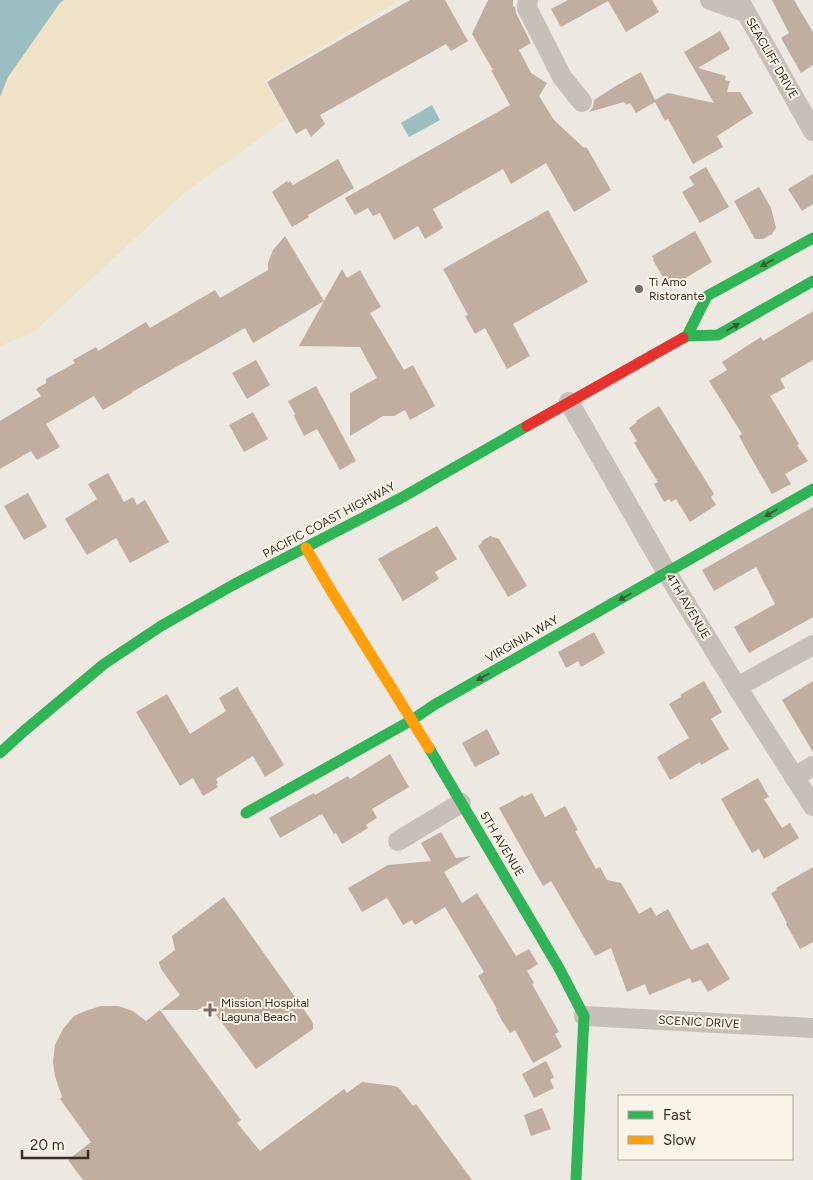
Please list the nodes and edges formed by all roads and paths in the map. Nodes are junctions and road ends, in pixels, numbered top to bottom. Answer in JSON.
{"nodes":[{"id":1,"x":528,"y":0,"type":"edge"},
{"id":2,"x":710,"y":0,"type":"edge"},
{"id":3,"x":742,"y":6,"type":"edge"},
{"id":4,"x":582,"y":102,"type":"dead end"},
{"id":5,"x":813,"y":131,"type":"edge"},
{"id":6,"x":812,"y":241,"type":"edge"},
{"id":7,"x":813,"y":281,"type":"edge"},
{"id":8,"x":687,"y":336,"type":"junction"},
{"id":9,"x":569,"y":402,"type":"junction"},
{"id":10,"x":813,"y":489,"type":"edge"},
{"id":11,"x":306,"y":548,"type":"junction"},
{"id":12,"x":667,"y":572,"type":"junction"},
{"id":13,"x":813,"y":645,"type":"edge"},
{"id":14,"x":737,"y":686,"type":"junction"},
{"id":15,"x":412,"y":720,"type":"junction"},
{"id":16,"x":0,"y":753,"type":"edge"},
{"id":17,"x":813,"y":766,"type":"edge"},
{"id":18,"x":794,"y":777,"type":"junction"},
{"id":19,"x":461,"y":802,"type":"junction"},
{"id":20,"x":813,"y":806,"type":"edge"},
{"id":21,"x":246,"y":813,"type":"dead end"},
{"id":22,"x":398,"y":841,"type":"dead end"},
{"id":23,"x":584,"y":1016,"type":"junction"},
{"id":24,"x":813,"y":1028,"type":"edge"},
{"id":25,"x":576,"y":1180,"type":"edge"}],
"edges":[{"from":1,"to":4,"type":"street"},
{"from":2,"to":3,"type":"street","name":"SEACLIFF DRIVE"},
{"from":3,"to":5,"type":"street","name":"SEACLIFF DRIVE"},
{"from":6,"to":8,"type":"main road","one_way":true},
{"from":8,"to":7,"type":"main road","name":"PACIFIC COAST HIGHWAY","one_way":true},
{"from":8,"to":9,"type":"main road","name":"PACIFIC COAST HIGHWAY"},
{"from":9,"to":11,"type":"main road","name":"PACIFIC COAST HIGHWAY"},
{"from":9,"to":12,"type":"street","name":"4TH AVENUE"},
{"from":10,"to":12,"type":"main road","name":"VIRGINIA WAY","one_way":true},
{"from":11,"to":15,"type":"main road","name":"5TH AVENUE"},
{"from":11,"to":16,"type":"main road","name":"PACIFIC COAST HIGHWAY"},
{"from":12,"to":14,"type":"street","name":"4TH AVENUE"},
{"from":12,"to":15,"type":"main road","name":"VIRGINIA WAY","one_way":true},
{"from":13,"to":14,"type":"street"},
{"from":14,"to":18,"type":"street","name":"4TH AVENUE"},
{"from":15,"to":19,"type":"main road","name":"5TH AVENUE"},
{"from":15,"to":21,"type":"main road","name":"VIRGINIA WAY"},
{"from":17,"to":18,"type":"street"},
{"from":18,"to":20,"type":"street","name":"4TH AVENUE"},
{"from":19,"to":22,"type":"street"},
{"from":19,"to":23,"type":"main road","name":"5TH AVENUE"},
{"from":23,"to":24,"type":"street","name":"SCENIC DRIVE"},
{"from":23,"to":25,"type":"main road"}]}
